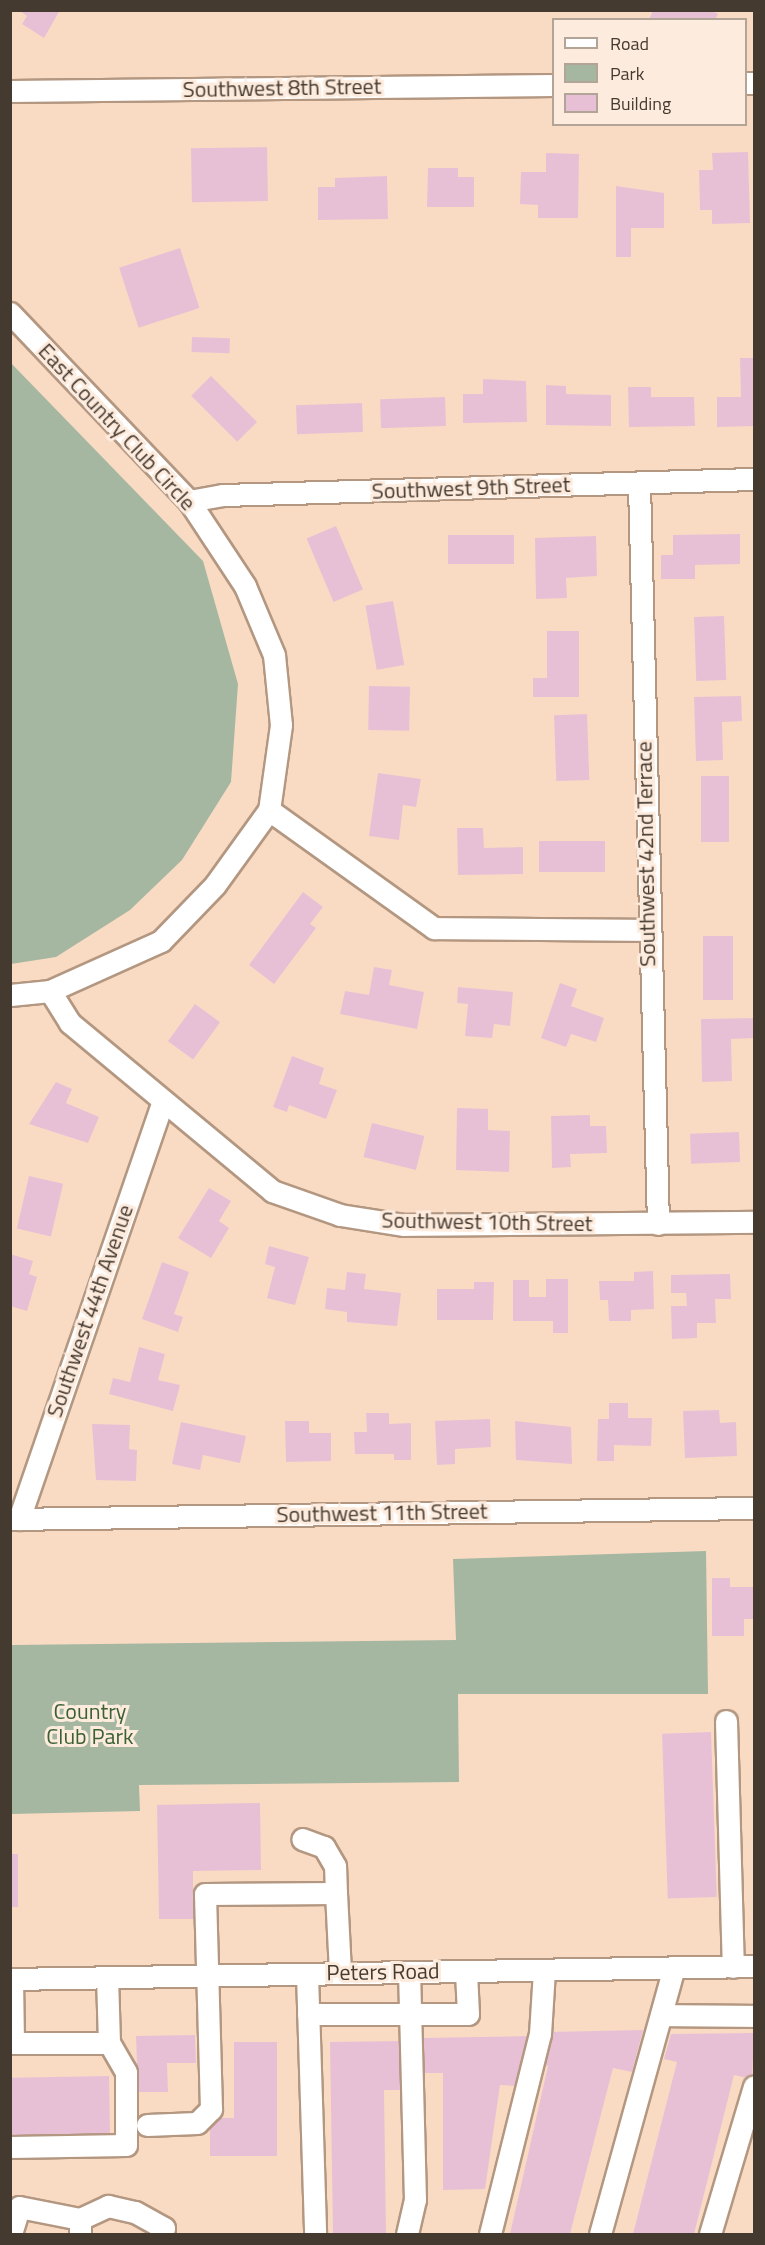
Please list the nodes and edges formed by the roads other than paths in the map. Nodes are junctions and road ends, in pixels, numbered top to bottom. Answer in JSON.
{"nodes":[{"id":1,"x":552,"y":85,"type":"edge"},
{"id":2,"x":10,"y":91,"type":"edge"},
{"id":3,"x":10,"y":313,"type":"edge"},
{"id":4,"x":754,"y":479,"type":"edge"},
{"id":5,"x":639,"y":484,"type":"junction"},
{"id":6,"x":189,"y":501,"type":"junction"},
{"id":7,"x":268,"y":810,"type":"junction"},
{"id":8,"x":647,"y":930,"type":"junction"},
{"id":9,"x":50,"y":991,"type":"junction"},
{"id":10,"x":10,"y":995,"type":"edge"},
{"id":11,"x":162,"y":1104,"type":"junction"},
{"id":12,"x":754,"y":1222,"type":"edge"},
{"id":13,"x":658,"y":1224,"type":"junction"},
{"id":14,"x":754,"y":1508,"type":"edge"},
{"id":15,"x":15,"y":1519,"type":"edge"},
{"id":16,"x":726,"y":1721,"type":"dead end"},
{"id":17,"x":303,"y":1839,"type":"dead end"},
{"id":18,"x":336,"y":1893,"type":"junction"},
{"id":19,"x":754,"y":1966,"type":"edge"},
{"id":20,"x":733,"y":1967,"type":"junction"},
{"id":21,"x":674,"y":1968,"type":"junction"},
{"id":22,"x":544,"y":1970,"type":"junction"},
{"id":23,"x":466,"y":1971,"type":"junction"},
{"id":24,"x":409,"y":1972,"type":"junction"},
{"id":25,"x":340,"y":1973,"type":"junction"},
{"id":26,"x":307,"y":1974,"type":"junction"},
{"id":27,"x":207,"y":1975,"type":"junction"},
{"id":28,"x":107,"y":1977,"type":"junction"},
{"id":29,"x":11,"y":1978,"type":"edge"},
{"id":30,"x":308,"y":2014,"type":"junction"},
{"id":31,"x":410,"y":2015,"type":"junction"},
{"id":32,"x":661,"y":2015,"type":"junction"},
{"id":33,"x":754,"y":2016,"type":"edge"},
{"id":34,"x":109,"y":2043,"type":"junction"},
{"id":35,"x":754,"y":2086,"type":"edge"},
{"id":36,"x":147,"y":2125,"type":"dead end"},
{"id":37,"x":10,"y":2147,"type":"edge"},
{"id":38,"x":15,"y":2206,"type":"edge"},
{"id":39,"x":80,"y":2227,"type":"edge"},
{"id":40,"x":11,"y":2235,"type":"edge"},
{"id":41,"x":162,"y":2235,"type":"edge"},
{"id":42,"x":315,"y":2235,"type":"edge"},
{"id":43,"x":407,"y":2235,"type":"edge"},
{"id":44,"x":490,"y":2235,"type":"edge"},
{"id":45,"x":600,"y":2235,"type":"edge"},
{"id":46,"x":710,"y":2235,"type":"edge"}],
"edges":[{"from":1,"to":2,"type":"street","name":"Southwest 8th Street"},
{"from":3,"to":6,"type":"street","name":"East Country Club Circle"},
{"from":4,"to":5,"type":"street","name":"Southwest 9th Street"},
{"from":5,"to":6,"type":"street","name":"Southwest 9th Street"},
{"from":5,"to":8,"type":"street","name":"Southwest 42nd Terrace"},
{"from":6,"to":7,"type":"street","name":"East Country Club Circle"},
{"from":7,"to":8,"type":"street"},
{"from":7,"to":9,"type":"street","name":"East Country Club Circle"},
{"from":8,"to":13,"type":"street","name":"Southwest 42nd Terrace"},
{"from":9,"to":10,"type":"street","name":"East Country Club Circle"},
{"from":9,"to":11,"type":"street","name":"Southwest 10th Street"},
{"from":11,"to":13,"type":"street","name":"Southwest 10th Street"},
{"from":11,"to":15,"type":"street","name":"Southwest 44th Avenue"},
{"from":12,"to":13,"type":"street","name":"Southwest 10th Street"},
{"from":14,"to":15,"type":"street","name":"Southwest 11th Street"},
{"from":16,"to":20,"type":"street"},
{"from":17,"to":18,"type":"street"},
{"from":18,"to":25,"type":"street"},
{"from":18,"to":27,"type":"street"},
{"from":19,"to":20,"type":"street","name":"Peters Road"},
{"from":20,"to":21,"type":"street","name":"Peters Road"},
{"from":21,"to":22,"type":"street","name":"Peters Road"},
{"from":21,"to":32,"type":"street"},
{"from":22,"to":23,"type":"street","name":"Peters Road"},
{"from":22,"to":44,"type":"street"},
{"from":23,"to":24,"type":"street","name":"Peters Road"},
{"from":23,"to":31,"type":"street"},
{"from":24,"to":25,"type":"street","name":"Peters Road"},
{"from":24,"to":31,"type":"street"},
{"from":25,"to":26,"type":"street","name":"Peters Road"},
{"from":26,"to":27,"type":"street","name":"Peters Road"},
{"from":26,"to":30,"type":"street"},
{"from":27,"to":28,"type":"street","name":"Peters Road"},
{"from":27,"to":36,"type":"street"},
{"from":28,"to":29,"type":"street","name":"Peters Road"},
{"from":28,"to":34,"type":"street"},
{"from":29,"to":34,"type":"street"},
{"from":30,"to":31,"type":"street"},
{"from":30,"to":42,"type":"street"},
{"from":31,"to":43,"type":"street"},
{"from":32,"to":33,"type":"street"},
{"from":32,"to":45,"type":"street"},
{"from":34,"to":37,"type":"street"},
{"from":35,"to":46,"type":"street"},
{"from":38,"to":39,"type":"street"},
{"from":38,"to":40,"type":"street"},
{"from":39,"to":41,"type":"street"}]}
